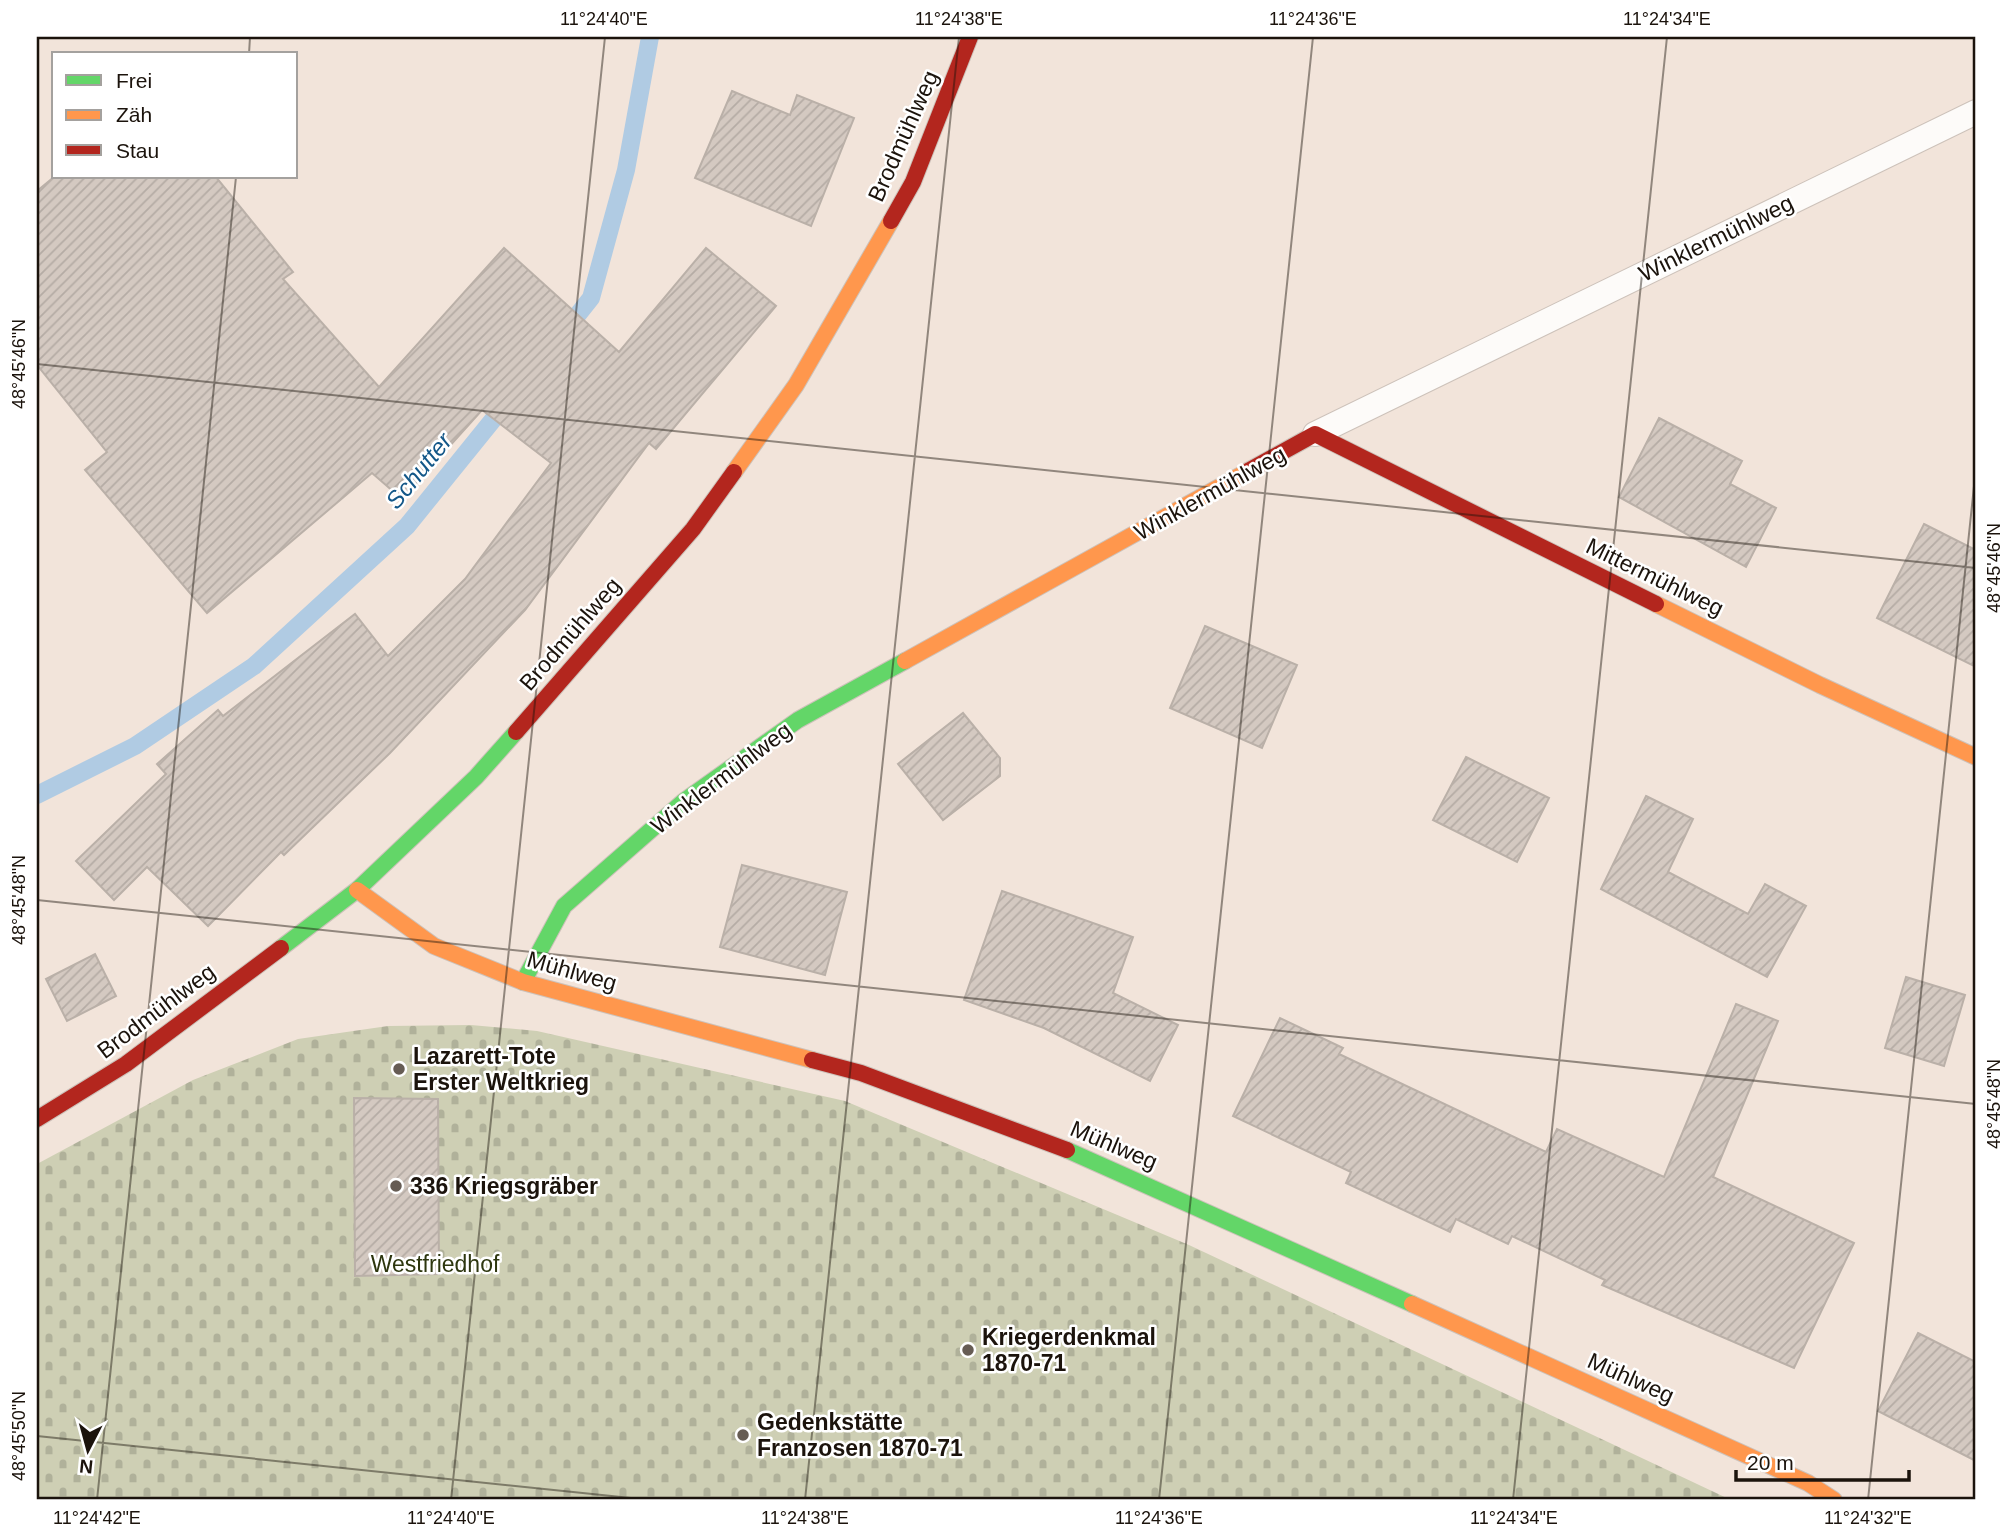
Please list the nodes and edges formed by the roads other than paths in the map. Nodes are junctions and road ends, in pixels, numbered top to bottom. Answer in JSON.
{"nodes":[{"id":1,"x":970,"y":37,"type":"edge"},
{"id":2,"x":1976,"y":112,"type":"edge"},
{"id":3,"x":1315,"y":434,"type":"junction"},
{"id":4,"x":1976,"y":757,"type":"edge"},
{"id":5,"x":357,"y":890,"type":"junction"},
{"id":6,"x":523,"y":982,"type":"junction"},
{"id":7,"x":37,"y":1119,"type":"edge"},
{"id":8,"x":1834,"y":1500,"type":"edge"}],
"edges":[{"from":1,"to":5,"type":"street","name":"Brodmühlweg"},
{"from":2,"to":3,"type":"lane","name":"Winklermühlweg"},
{"from":3,"to":4,"type":"street","name":"Mittermühlweg"},
{"from":3,"to":6,"type":"street","name":"Winklermühlweg"},
{"from":5,"to":6,"type":"street","name":"Mühlweg"},
{"from":5,"to":7,"type":"street","name":"Brodmühlweg"},
{"from":6,"to":8,"type":"street","name":"Mühlweg"}]}
